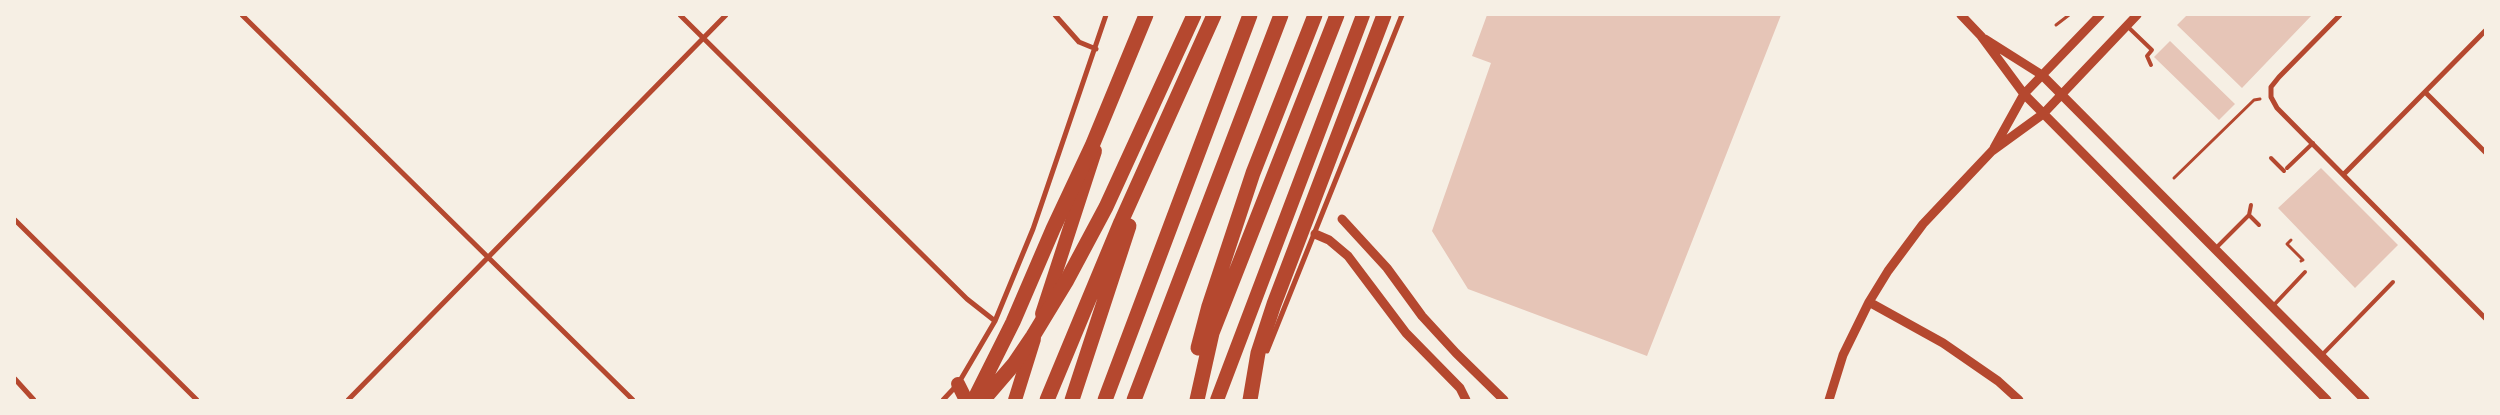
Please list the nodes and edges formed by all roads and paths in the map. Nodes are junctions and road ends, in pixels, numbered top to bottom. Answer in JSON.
{"nodes":[{"id":1,"x":242,"y":15,"type":"edge"},
{"id":2,"x":680,"y":15,"type":"edge"},
{"id":3,"x":726,"y":15,"type":"edge"},
{"id":4,"x":1055,"y":15,"type":"edge"},
{"id":5,"x":1106,"y":15,"type":"edge"},
{"id":6,"x":1140,"y":15,"type":"edge"},
{"id":7,"x":1146,"y":15,"type":"edge"},
{"id":8,"x":1194,"y":15,"type":"edge"},
{"id":9,"x":1203,"y":15,"type":"edge"},
{"id":10,"x":1214,"y":15,"type":"edge"},
{"id":11,"x":1250,"y":15,"type":"edge"},
{"id":12,"x":1281,"y":15,"type":"edge"},
{"id":13,"x":1315,"y":15,"type":"edge"},
{"id":14,"x":1337,"y":15,"type":"edge"},
{"id":15,"x":1363,"y":15,"type":"edge"},
{"id":16,"x":1384,"y":15,"type":"edge"},
{"id":17,"x":1402,"y":15,"type":"edge"},
{"id":18,"x":1961,"y":15,"type":"edge"},
{"id":19,"x":2069,"y":15,"type":"edge"},
{"id":20,"x":2100,"y":15,"type":"edge"},
{"id":21,"x":2137,"y":15,"type":"edge"},
{"id":22,"x":2340,"y":15,"type":"edge"},
{"id":23,"x":2056,"y":25,"type":"dead end"},
{"id":24,"x":2127,"y":26,"type":"junction"},
{"id":25,"x":2485,"y":31,"type":"edge"},
{"id":26,"x":1981,"y":36,"type":"junction"},
{"id":27,"x":704,"y":38,"type":"junction"},
{"id":28,"x":1096,"y":49,"type":"junction"},
{"id":29,"x":2151,"y":65,"type":"dead end"},
{"id":30,"x":2042,"y":75,"type":"junction"},
{"id":31,"x":2426,"y":93,"type":"junction"},
{"id":32,"x":2024,"y":94,"type":"junction"},
{"id":33,"x":2062,"y":94,"type":"junction"},
{"id":34,"x":2271,"y":97,"type":"junction"},
{"id":35,"x":2043,"y":114,"type":"junction"},
{"id":36,"x":2313,"y":143,"type":"junction"},
{"id":37,"x":1992,"y":151,"type":"junction"},
{"id":38,"x":2485,"y":152,"type":"edge"},
{"id":39,"x":2271,"y":158,"type":"dead end"},
{"id":40,"x":2344,"y":174,"type":"junction"},
{"id":41,"x":2174,"y":178,"type":"dead end"},
{"id":42,"x":2251,"y":205,"type":"dead end"},
{"id":43,"x":2249,"y":215,"type":"junction"},
{"id":44,"x":1342,"y":219,"type":"dead end"},
{"id":45,"x":15,"y":220,"type":"edge"},
{"id":46,"x":2258,"y":225,"type":"dead end"},
{"id":47,"x":1315,"y":234,"type":"junction"},
{"id":48,"x":2291,"y":240,"type":"dead end"},
{"id":49,"x":2215,"y":249,"type":"junction"},
{"id":50,"x":487,"y":257,"type":"junction"},
{"id":51,"x":2298,"y":265,"type":"dead end"},
{"id":52,"x":2305,"y":272,"type":"dead end"},
{"id":53,"x":2393,"y":282,"type":"dead end"},
{"id":54,"x":1869,"y":302,"type":"junction"},
{"id":55,"x":2272,"y":307,"type":"junction"},
{"id":56,"x":2485,"y":318,"type":"edge"},
{"id":57,"x":995,"y":321,"type":"junction"},
{"id":58,"x":2321,"y":356,"type":"junction"},
{"id":59,"x":15,"y":378,"type":"edge"},
{"id":60,"x":958,"y":384,"type":"junction"},
{"id":61,"x":34,"y":400,"type":"edge"},
{"id":62,"x":198,"y":400,"type":"edge"},
{"id":63,"x":348,"y":400,"type":"edge"},
{"id":64,"x":633,"y":400,"type":"edge"},
{"id":65,"x":943,"y":400,"type":"edge"},
{"id":66,"x":966,"y":400,"type":"edge"},
{"id":67,"x":974,"y":400,"type":"edge"},
{"id":68,"x":982,"y":400,"type":"edge"},
{"id":69,"x":1014,"y":400,"type":"edge"},
{"id":70,"x":1047,"y":400,"type":"edge"},
{"id":71,"x":1072,"y":400,"type":"edge"},
{"id":72,"x":1105,"y":400,"type":"edge"},
{"id":73,"x":1134,"y":400,"type":"edge"},
{"id":74,"x":1192,"y":400,"type":"edge"},
{"id":75,"x":1197,"y":400,"type":"edge"},
{"id":76,"x":1217,"y":400,"type":"edge"},
{"id":77,"x":1251,"y":400,"type":"edge"},
{"id":78,"x":1466,"y":400,"type":"edge"},
{"id":79,"x":1504,"y":400,"type":"edge"},
{"id":80,"x":1829,"y":400,"type":"edge"},
{"id":81,"x":2019,"y":400,"type":"edge"},
{"id":82,"x":2327,"y":400,"type":"edge"},
{"id":83,"x":2364,"y":400,"type":"edge"}],
"edges":[{"from":1,"to":50,"type":"street"},
{"from":2,"to":27,"type":"street"},
{"from":3,"to":27,"type":"street"},
{"from":4,"to":28,"type":"street"},
{"from":5,"to":28,"type":"street"},
{"from":6,"to":69,"type":"highway"},
{"from":7,"to":67,"type":"highway"},
{"from":8,"to":68,"type":"highway"},
{"from":9,"to":71,"type":"highway"},
{"from":10,"to":70,"type":"highway"},
{"from":11,"to":72,"type":"highway"},
{"from":12,"to":73,"type":"highway"},
{"from":13,"to":74,"type":"highway"},
{"from":14,"to":75,"type":"highway"},
{"from":15,"to":76,"type":"highway"},
{"from":16,"to":77,"type":"highway"},
{"from":17,"to":47,"type":"street"},
{"from":18,"to":26,"type":"street"},
{"from":19,"to":23,"type":"path"},
{"from":20,"to":30,"type":"street"},
{"from":21,"to":24,"type":"street"},
{"from":22,"to":34,"type":"street"},
{"from":24,"to":29,"type":"lane"},
{"from":24,"to":33,"type":"street"},
{"from":25,"to":31,"type":"street"},
{"from":26,"to":30,"type":"street"},
{"from":26,"to":32,"type":"street"},
{"from":27,"to":50,"type":"street"},
{"from":27,"to":57,"type":"street"},
{"from":28,"to":57,"type":"street"},
{"from":30,"to":32,"type":"street"},
{"from":30,"to":33,"type":"street"},
{"from":31,"to":38,"type":"street"},
{"from":31,"to":40,"type":"street"},
{"from":32,"to":35,"type":"street"},
{"from":32,"to":37,"type":"street"},
{"from":33,"to":35,"type":"street"},
{"from":33,"to":49,"type":"street"},
{"from":34,"to":36,"type":"street"},
{"from":34,"to":41,"type":"path"},
{"from":35,"to":37,"type":"street"},
{"from":35,"to":82,"type":"street"},
{"from":36,"to":39,"type":"lane"},
{"from":36,"to":40,"type":"street"},
{"from":37,"to":54,"type":"street"},
{"from":40,"to":56,"type":"street"},
{"from":42,"to":43,"type":"lane"},
{"from":43,"to":46,"type":"lane"},
{"from":43,"to":49,"type":"lane"},
{"from":44,"to":79,"type":"street"},
{"from":45,"to":62,"type":"street"},
{"from":47,"to":77,"type":"street"},
{"from":47,"to":78,"type":"street"},
{"from":48,"to":51,"type":"path"},
{"from":49,"to":55,"type":"street"},
{"from":50,"to":63,"type":"street"},
{"from":50,"to":64,"type":"street"},
{"from":52,"to":55,"type":"lane"},
{"from":53,"to":58,"type":"lane"},
{"from":54,"to":80,"type":"street"},
{"from":54,"to":81,"type":"street"},
{"from":55,"to":58,"type":"street"},
{"from":57,"to":60,"type":"street"},
{"from":58,"to":83,"type":"street"},
{"from":59,"to":61,"type":"street"},
{"from":60,"to":65,"type":"street"},
{"from":60,"to":66,"type":"highway"}]}
